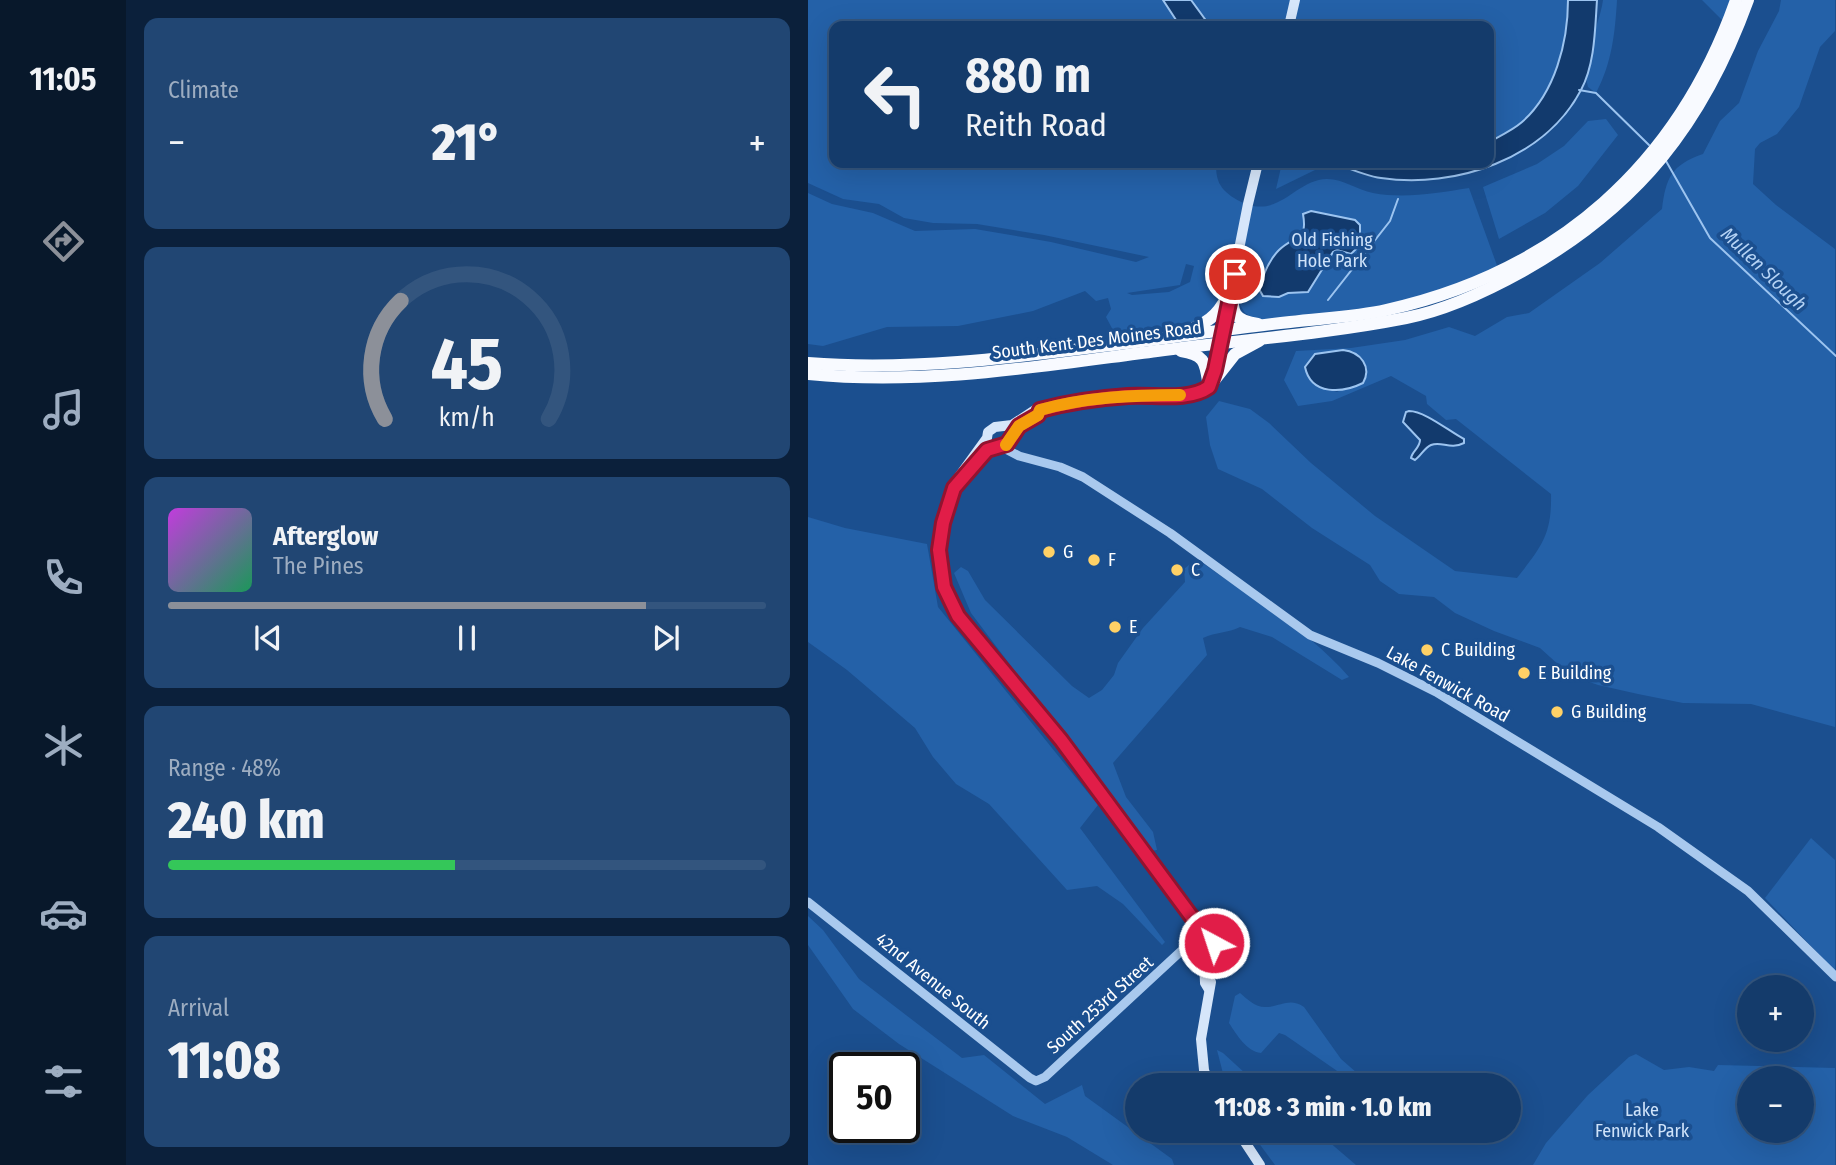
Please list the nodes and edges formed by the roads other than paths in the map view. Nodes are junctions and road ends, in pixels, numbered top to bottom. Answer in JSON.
{"nodes":[{"id":1,"x":1295,"y":0,"type":"edge"},
{"id":2,"x":1736,"y":0,"type":"edge"},
{"id":3,"x":1748,"y":0,"type":"edge"},
{"id":4,"x":1290,"y":21,"type":"edge"},
{"id":5,"x":1683,"y":120,"type":"junction"},
{"id":6,"x":1257,"y":168,"type":"edge"},
{"id":7,"x":1232,"y":289,"type":"junction"},
{"id":8,"x":1265,"y":332,"type":"junction"},
{"id":9,"x":1222,"y":337,"type":"junction"},
{"id":10,"x":1169,"y":343,"type":"junction"},
{"id":11,"x":808,"y":363,"type":"edge"},
{"id":12,"x":808,"y":374,"type":"edge"},
{"id":13,"x":1209,"y":387,"type":"junction"},
{"id":14,"x":1009,"y":434,"type":"junction"},
{"id":15,"x":994,"y":443,"type":"junction"},
{"id":16,"x":1022,"y":456,"type":"junction"},
{"id":17,"x":808,"y":902,"type":"edge"},
{"id":18,"x":1191,"y":916,"type":"junction"},
{"id":19,"x":1208,"y":934,"type":"junction"},
{"id":20,"x":1194,"y":937,"type":"junction"},
{"id":21,"x":1204,"y":951,"type":"junction"},
{"id":22,"x":1181,"y":954,"type":"junction"},
{"id":23,"x":1835,"y":977,"type":"edge"},
{"id":24,"x":1206,"y":1073,"type":"edge"},
{"id":25,"x":1040,"y":1080,"type":"joint"},
{"id":26,"x":1246,"y":1143,"type":"edge"},
{"id":27,"x":1261,"y":1165,"type":"edge"}],
"edges":[{"from":1,"to":4,"type":"main road"},
{"from":2,"to":5,"type":"highway","name":"South Kent Des Moines Road"},
{"from":3,"to":5,"type":"highway","name":"South Kent Des Moines Road"},
{"from":5,"to":8,"type":"highway","name":"South Kent Des Moines Road"},
{"from":6,"to":7,"type":"main road"},
{"from":7,"to":8,"type":"highway"},
{"from":7,"to":9,"type":"main road"},
{"from":7,"to":10,"type":"highway"},
{"from":8,"to":9,"type":"highway","name":"South Kent Des Moines Road"},
{"from":8,"to":13,"type":"highway"},
{"from":9,"to":10,"type":"highway","name":"South Kent Des Moines Road"},
{"from":9,"to":13,"type":"main road"},
{"from":10,"to":11,"type":"highway","name":"South Kent Des Moines Road"},
{"from":10,"to":12,"type":"highway","name":"South Kent Des Moines Road"},
{"from":10,"to":13,"type":"highway"},
{"from":13,"to":14,"type":"main road"},
{"from":14,"to":15,"type":"main road"},
{"from":14,"to":15,"type":"main road"},
{"from":14,"to":16,"type":"street"},
{"from":15,"to":16,"type":"street","name":"Lake Fenwick Road"},
{"from":15,"to":18,"type":"main road"},
{"from":16,"to":23,"type":"street","name":"Lake Fenwick Road"},
{"from":17,"to":25,"type":"street","name":"42nd Avenue South"},
{"from":18,"to":19,"type":"main road"},
{"from":18,"to":20,"type":"main road"},
{"from":19,"to":20,"type":"main road"},
{"from":19,"to":21,"type":"main road"},
{"from":20,"to":21,"type":"main road"},
{"from":20,"to":22,"type":"street","name":"South 253rd Street"},
{"from":21,"to":22,"type":"street"},
{"from":21,"to":24,"type":"main road"},
{"from":22,"to":25,"type":"street","name":"South 253rd Street"},
{"from":26,"to":27,"type":"main road"}]}
